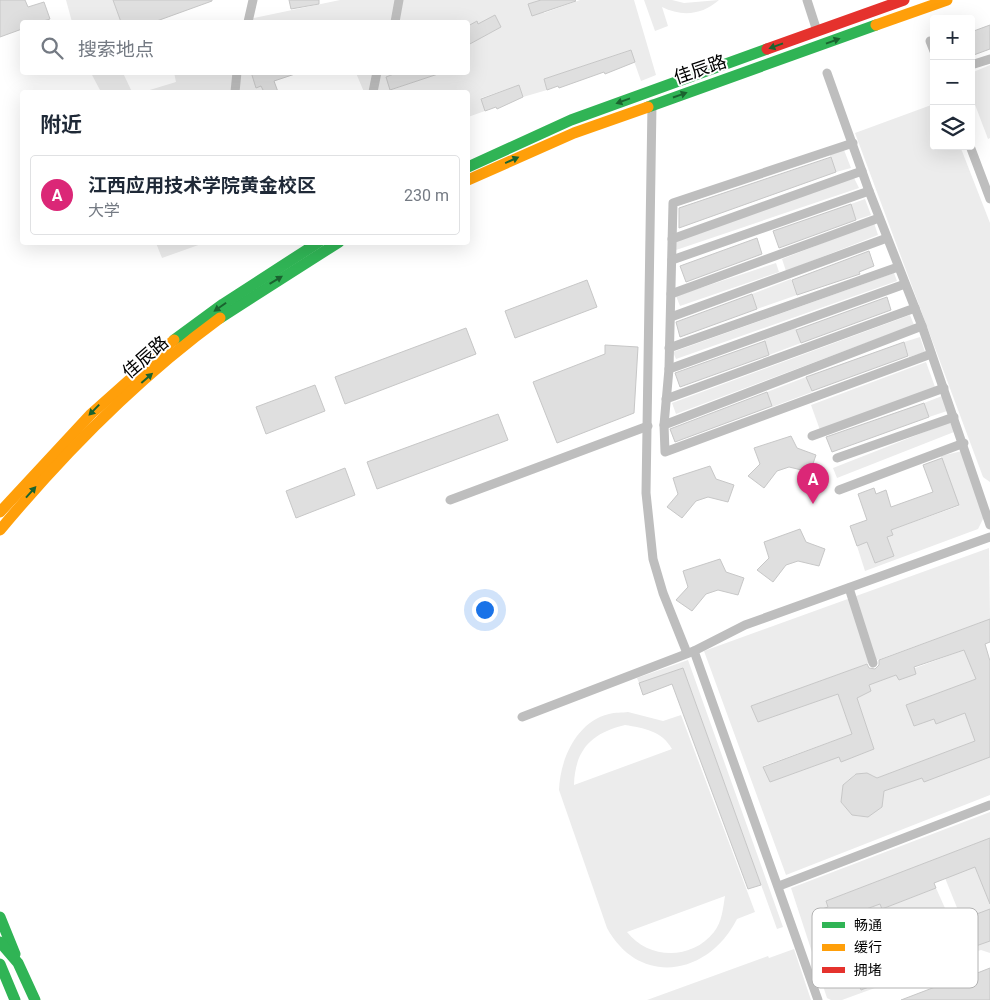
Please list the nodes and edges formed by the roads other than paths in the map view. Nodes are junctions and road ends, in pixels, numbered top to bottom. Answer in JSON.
{"nodes":[{"id":1,"x":254,"y":0,"type":"edge"},
{"id":2,"x":399,"y":0,"type":"edge"},
{"id":3,"x":807,"y":0,"type":"edge"},
{"id":4,"x":904,"y":0,"type":"edge"},
{"id":5,"x":947,"y":0,"type":"edge"},
{"id":6,"x":249,"y":20,"type":"edge"},
{"id":7,"x":395,"y":20,"type":"edge"},
{"id":8,"x":817,"y":31,"type":"junction"},
{"id":9,"x":990,"y":59,"type":"edge"},
{"id":10,"x":975,"y":65,"type":"edge"},
{"id":11,"x":827,"y":73,"type":"dead end"},
{"id":12,"x":237,"y":75,"type":"edge"},
{"id":13,"x":376,"y":75,"type":"edge"},
{"id":14,"x":235,"y":90,"type":"edge"},
{"id":15,"x":373,"y":90,"type":"edge"},
{"id":16,"x":652,"y":104,"type":"junction"},
{"id":17,"x":853,"y":143,"type":"junction"},
{"id":18,"x":972,"y":150,"type":"edge"},
{"id":19,"x":470,"y":166,"type":"edge"},
{"id":20,"x":862,"y":171,"type":"junction"},
{"id":21,"x":470,"y":179,"type":"edge"},
{"id":22,"x":868,"y":191,"type":"junction"},
{"id":23,"x":990,"y":199,"type":"edge"},
{"id":24,"x":879,"y":218,"type":"junction"},
{"id":25,"x":887,"y":238,"type":"junction"},
{"id":26,"x":672,"y":239,"type":"junction"},
{"id":27,"x":314,"y":245,"type":"edge"},
{"id":28,"x":334,"y":245,"type":"edge"},
{"id":29,"x":672,"y":260,"type":"junction"},
{"id":30,"x":898,"y":267,"type":"junction"},
{"id":31,"x":905,"y":284,"type":"junction"},
{"id":32,"x":671,"y":294,"type":"junction"},
{"id":33,"x":915,"y":308,"type":"junction"},
{"id":34,"x":671,"y":317,"type":"junction"},
{"id":35,"x":922,"y":326,"type":"junction"},
{"id":36,"x":669,"y":348,"type":"junction"},
{"id":37,"x":931,"y":354,"type":"junction"},
{"id":38,"x":668,"y":369,"type":"junction"},
{"id":39,"x":944,"y":388,"type":"junction"},
{"id":40,"x":666,"y":399,"type":"junction"},
{"id":41,"x":954,"y":417,"type":"junction"},
{"id":42,"x":664,"y":425,"type":"junction"},
{"id":43,"x":648,"y":426,"type":"junction"},
{"id":44,"x":812,"y":436,"type":"dead end"},
{"id":45,"x":964,"y":443,"type":"junction"},
{"id":46,"x":837,"y":458,"type":"dead end"},
{"id":47,"x":839,"y":490,"type":"dead end"},
{"id":48,"x":450,"y":500,"type":"dead end"},
{"id":49,"x":0,"y":512,"type":"edge"},
{"id":50,"x":990,"y":525,"type":"edge"},
{"id":51,"x":0,"y":530,"type":"edge"},
{"id":52,"x":990,"y":537,"type":"edge"},
{"id":53,"x":849,"y":588,"type":"junction"},
{"id":54,"x":691,"y":652,"type":"junction"},
{"id":55,"x":873,"y":663,"type":"dead end"},
{"id":56,"x":522,"y":717,"type":"dead end"},
{"id":57,"x":990,"y":805,"type":"edge"},
{"id":58,"x":779,"y":886,"type":"junction"},
{"id":59,"x":0,"y":917,"type":"edge"},
{"id":60,"x":0,"y":942,"type":"edge"},
{"id":61,"x":18,"y":963,"type":"junction"},
{"id":62,"x":0,"y":964,"type":"edge"},
{"id":63,"x":812,"y":982,"type":"edge"},
{"id":64,"x":814,"y":988,"type":"edge"},
{"id":65,"x":15,"y":1000,"type":"edge"},
{"id":66,"x":36,"y":1000,"type":"edge"},
{"id":67,"x":818,"y":1000,"type":"edge"}],
"edges":[{"from":1,"to":6,"type":"street"},
{"from":2,"to":7,"type":"street"},
{"from":3,"to":8,"type":"street"},
{"from":4,"to":8,"type":"main road","name":"佳辰路"},
{"from":16,"to":5,"type":"main road","name":"佳辰路","one_way":true},
{"from":8,"to":19,"type":"main road","name":"佳辰路","one_way":true},
{"from":9,"to":10,"type":"street"},
{"from":11,"to":17,"type":"street"},
{"from":12,"to":14,"type":"street"},
{"from":13,"to":15,"type":"street"},
{"from":21,"to":16,"type":"main road","name":"佳辰路","one_way":true},
{"from":16,"to":43,"type":"street"},
{"from":17,"to":20,"type":"street"},
{"from":17,"to":26,"type":"street"},
{"from":18,"to":23,"type":"street"},
{"from":20,"to":22,"type":"street"},
{"from":20,"to":26,"type":"street"},
{"from":22,"to":24,"type":"street"},
{"from":22,"to":29,"type":"street"},
{"from":24,"to":25,"type":"street"},
{"from":24,"to":32,"type":"street"},
{"from":25,"to":30,"type":"street"},
{"from":25,"to":34,"type":"street"},
{"from":26,"to":29,"type":"street"},
{"from":27,"to":49,"type":"main road","name":"佳辰路","one_way":true},
{"from":51,"to":28,"type":"main road","name":"佳辰路","one_way":true},
{"from":29,"to":32,"type":"street"},
{"from":30,"to":31,"type":"street"},
{"from":30,"to":36,"type":"street"},
{"from":31,"to":33,"type":"street"},
{"from":31,"to":38,"type":"street"},
{"from":32,"to":34,"type":"street"},
{"from":33,"to":35,"type":"street"},
{"from":33,"to":40,"type":"street"},
{"from":34,"to":36,"type":"street"},
{"from":35,"to":37,"type":"street"},
{"from":35,"to":42,"type":"street"},
{"from":36,"to":38,"type":"street"},
{"from":37,"to":39,"type":"street"},
{"from":37,"to":42,"type":"street"},
{"from":38,"to":40,"type":"street"},
{"from":39,"to":41,"type":"street"},
{"from":39,"to":44,"type":"street"},
{"from":40,"to":42,"type":"street"},
{"from":41,"to":45,"type":"street"},
{"from":41,"to":46,"type":"street"},
{"from":43,"to":48,"type":"street"},
{"from":43,"to":54,"type":"street"},
{"from":45,"to":47,"type":"street"},
{"from":45,"to":50,"type":"street"},
{"from":52,"to":53,"type":"street"},
{"from":53,"to":54,"type":"street"},
{"from":53,"to":55,"type":"street"},
{"from":54,"to":56,"type":"street"},
{"from":54,"to":58,"type":"street"},
{"from":57,"to":58,"type":"street"},
{"from":58,"to":63,"type":"street"},
{"from":59,"to":61,"type":"main road"},
{"from":60,"to":61,"type":"main road"},
{"from":61,"to":66,"type":"main road"},
{"from":62,"to":65,"type":"main road"},
{"from":64,"to":67,"type":"street"}]}
